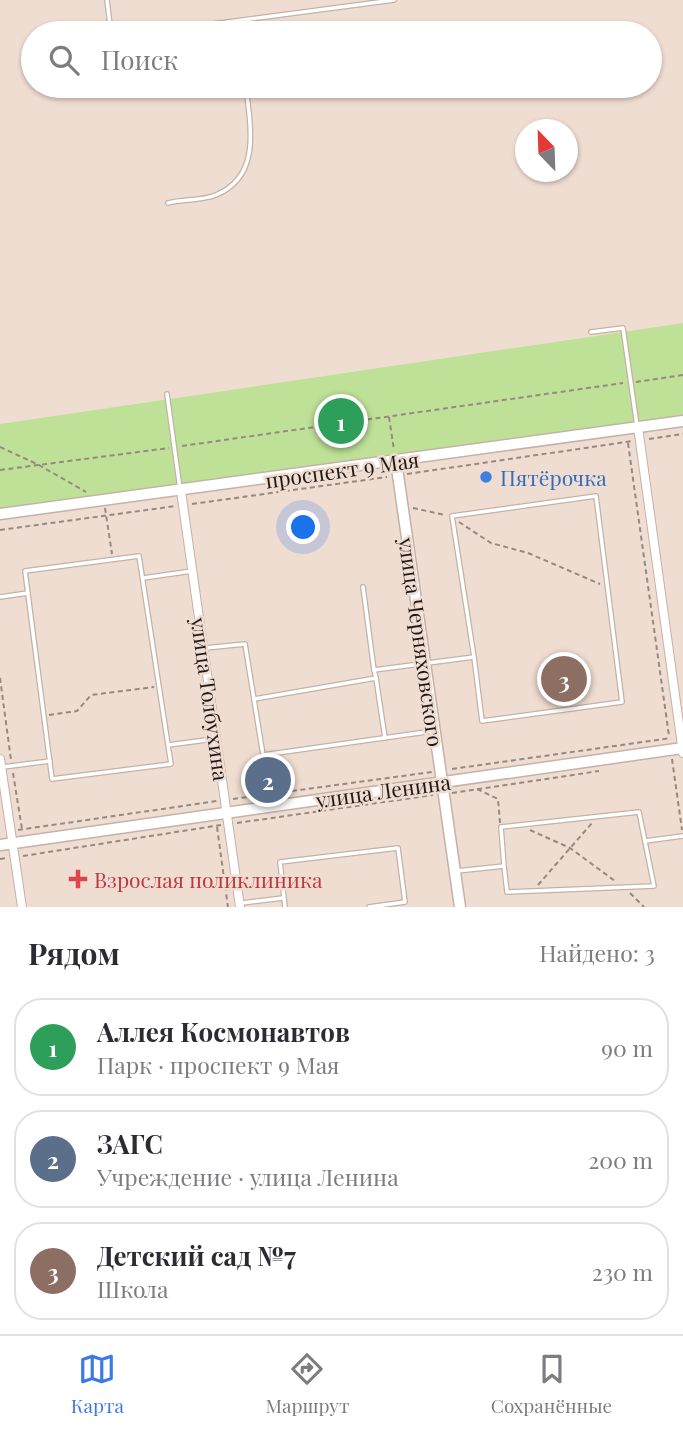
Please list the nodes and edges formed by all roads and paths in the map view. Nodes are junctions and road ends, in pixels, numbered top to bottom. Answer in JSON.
{"nodes":[{"id":1,"x":107,"y":0,"type":"edge"},
{"id":2,"x":394,"y":0,"type":"edge"},
{"id":3,"x":240,"y":20,"type":"joint"},
{"id":4,"x":110,"y":21,"type":"edge"},
{"id":5,"x":234,"y":21,"type":"edge"},
{"id":6,"x":247,"y":98,"type":"edge"},
{"id":7,"x":168,"y":203,"type":"dead end"},
{"id":8,"x":591,"y":332,"type":"dead end"},
{"id":9,"x":683,"y":375,"type":"edge"},
{"id":10,"x":631,"y":382,"type":"junction"},
{"id":11,"x":167,"y":394,"type":"dead end"},
{"id":12,"x":389,"y":416,"type":"junction"},
{"id":13,"x":683,"y":421,"type":"edge"},
{"id":14,"x":638,"y":427,"type":"junction"},
{"id":15,"x":683,"y":434,"type":"edge"},
{"id":16,"x":639,"y":440,"type":"junction"},
{"id":17,"x":628,"y":442,"type":"junction"},
{"id":18,"x":0,"y":447,"type":"edge"},
{"id":19,"x":175,"y":447,"type":"junction"},
{"id":20,"x":396,"y":461,"type":"junction"},
{"id":21,"x":39,"y":465,"type":"junction"},
{"id":22,"x":0,"y":470,"type":"edge"},
{"id":23,"x":398,"y":475,"type":"junction"},
{"id":24,"x":181,"y":491,"type":"junction"},
{"id":25,"x":103,"y":501,"type":"junction"},
{"id":26,"x":183,"y":505,"type":"junction"},
{"id":27,"x":403,"y":506,"type":"junction"},
{"id":28,"x":0,"y":514,"type":"edge"},
{"id":29,"x":107,"y":516,"type":"junction"},
{"id":30,"x":452,"y":516,"type":"junction"},
{"id":31,"x":0,"y":530,"type":"edge"},
{"id":32,"x":113,"y":559,"type":"junction"},
{"id":33,"x":192,"y":571,"type":"junction"},
{"id":34,"x":143,"y":578,"type":"junction"},
{"id":35,"x":363,"y":587,"type":"dead end"},
{"id":36,"x":608,"y":587,"type":"junction"},
{"id":37,"x":28,"y":593,"type":"junction"},
{"id":38,"x":0,"y":597,"type":"edge"},
{"id":39,"x":204,"y":649,"type":"junction"},
{"id":40,"x":474,"y":657,"type":"junction"},
{"id":41,"x":426,"y":664,"type":"junction"},
{"id":42,"x":374,"y":670,"type":"junction"},
{"id":43,"x":0,"y":678,"type":"edge"},
{"id":44,"x":376,"y":678,"type":"junction"},
{"id":45,"x":160,"y":686,"type":"junction"},
{"id":46,"x":254,"y":699,"type":"junction"},
{"id":47,"x":44,"y":715,"type":"junction"},
{"id":48,"x":435,"y":731,"type":"junction"},
{"id":49,"x":216,"y":738,"type":"junction"},
{"id":50,"x":385,"y":738,"type":"junction"},
{"id":51,"x":669,"y":738,"type":"junction"},
{"id":52,"x":168,"y":745,"type":"junction"},
{"id":53,"x":679,"y":746,"type":"edge"},
{"id":54,"x":683,"y":754,"type":"edge"},
{"id":55,"x":50,"y":761,"type":"junction"},
{"id":56,"x":0,"y":764,"type":"edge"},
{"id":57,"x":12,"y":766,"type":"junction"},
{"id":58,"x":607,"y":769,"type":"dead end"},
{"id":59,"x":442,"y":776,"type":"junction"},
{"id":60,"x":477,"y":789,"type":"junction"},
{"id":61,"x":444,"y":794,"type":"junction"},
{"id":62,"x":226,"y":806,"type":"junction"},
{"id":63,"x":598,"y":817,"type":"junction"},
{"id":64,"x":229,"y":824,"type":"junction"},
{"id":65,"x":520,"y":825,"type":"junction"},
{"id":66,"x":217,"y":826,"type":"junction"},
{"id":67,"x":500,"y":827,"type":"junction"},
{"id":68,"x":22,"y":829,"type":"junction"},
{"id":69,"x":10,"y":831,"type":"junction"},
{"id":70,"x":683,"y":835,"type":"edge"},
{"id":71,"x":645,"y":841,"type":"junction"},
{"id":72,"x":12,"y":843,"type":"junction"},
{"id":73,"x":0,"y":845,"type":"edge"},
{"id":74,"x":570,"y":848,"type":"junction"},
{"id":75,"x":14,"y":857,"type":"junction"},
{"id":76,"x":0,"y":859,"type":"edge"},
{"id":77,"x":504,"y":866,"type":"junction"},
{"id":78,"x":455,"y":872,"type":"junction"},
{"id":79,"x":624,"y":887,"type":"junction"},
{"id":80,"x":532,"y":891,"type":"junction"},
{"id":81,"x":284,"y":898,"type":"junction"},
{"id":82,"x":240,"y":905,"type":"edge"},
{"id":83,"x":22,"y":907,"type":"edge"},
{"id":84,"x":228,"y":907,"type":"edge"},
{"id":85,"x":285,"y":907,"type":"edge"},
{"id":86,"x":369,"y":907,"type":"edge"},
{"id":87,"x":460,"y":907,"type":"edge"},
{"id":88,"x":643,"y":907,"type":"edge"}],
"edges":[{"from":1,"to":4,"type":"lane"},
{"from":2,"to":3,"type":"lane"},
{"from":3,"to":5,"type":"lane"},
{"from":6,"to":7,"type":"lane"},
{"from":8,"to":10,"type":"lane"},
{"from":9,"to":10,"type":"path"},
{"from":10,"to":12,"type":"path"},
{"from":10,"to":14,"type":"lane"},
{"from":11,"to":19,"type":"lane"},
{"from":12,"to":19,"type":"path"},
{"from":12,"to":20,"type":"path"},
{"from":13,"to":14,"type":"street","name":"проспект 9 Мая"},
{"from":14,"to":16,"type":"street"},
{"from":14,"to":20,"type":"street","name":"проспект 9 Мая"},
{"from":15,"to":16,"type":"path"},
{"from":16,"to":17,"type":"path"},
{"from":16,"to":53,"type":"street"},
{"from":17,"to":23,"type":"path"},
{"from":17,"to":51,"type":"path"},
{"from":18,"to":21,"type":"path"},
{"from":19,"to":21,"type":"path"},
{"from":19,"to":24,"type":"lane"},
{"from":20,"to":23,"type":"street","name":"улица Черняховского"},
{"from":20,"to":24,"type":"street","name":"проспект 9 Мая"},
{"from":21,"to":22,"type":"path"},
{"from":21,"to":25,"type":"path"},
{"from":23,"to":26,"type":"path"},
{"from":23,"to":27,"type":"street","name":"улица Черняховского"},
{"from":24,"to":25,"type":"street","name":"проспект 9 Мая"},
{"from":24,"to":26,"type":"street","name":"улица Толбухина"},
{"from":25,"to":28,"type":"street","name":"проспект 9 Мая"},
{"from":25,"to":29,"type":"path"},
{"from":26,"to":29,"type":"path"},
{"from":26,"to":33,"type":"street","name":"улица Толбухина"},
{"from":27,"to":30,"type":"path"},
{"from":27,"to":41,"type":"street","name":"улица Черняховского"},
{"from":29,"to":31,"type":"path"},
{"from":29,"to":32,"type":"path"},
{"from":30,"to":36,"type":"path"},
{"from":30,"to":36,"type":"lane"},
{"from":30,"to":40,"type":"lane"},
{"from":32,"to":34,"type":"lane"},
{"from":32,"to":37,"type":"lane"},
{"from":33,"to":34,"type":"lane"},
{"from":33,"to":39,"type":"street","name":"улица Толбухина"},
{"from":34,"to":45,"type":"lane"},
{"from":35,"to":42,"type":"lane"},
{"from":36,"to":40,"type":"lane"},
{"from":37,"to":38,"type":"lane"},
{"from":37,"to":47,"type":"lane"},
{"from":39,"to":46,"type":"lane"},
{"from":39,"to":49,"type":"street","name":"улица Толбухина"},
{"from":40,"to":41,"type":"lane"},
{"from":41,"to":42,"type":"lane"},
{"from":41,"to":48,"type":"street","name":"улица Черняховского"},
{"from":42,"to":44,"type":"lane"},
{"from":43,"to":57,"type":"path"},
{"from":44,"to":46,"type":"lane"},
{"from":44,"to":50,"type":"lane"},
{"from":45,"to":47,"type":"path"},
{"from":45,"to":52,"type":"lane"},
{"from":46,"to":50,"type":"lane"},
{"from":47,"to":55,"type":"lane"},
{"from":48,"to":50,"type":"lane"},
{"from":48,"to":59,"type":"street","name":"улица Черняховского"},
{"from":49,"to":52,"type":"lane"},
{"from":49,"to":62,"type":"street","name":"улица Толбухина"},
{"from":51,"to":53,"type":"path"},
{"from":51,"to":59,"type":"path"},
{"from":52,"to":55,"type":"lane"},
{"from":53,"to":54,"type":"street"},
{"from":53,"to":59,"type":"street","name":"улица Ленина"},
{"from":53,"to":70,"type":"path"},
{"from":55,"to":57,"type":"lane"},
{"from":56,"to":57,"type":"lane"},
{"from":56,"to":69,"type":"street"},
{"from":57,"to":68,"type":"path"},
{"from":58,"to":60,"type":"path"},
{"from":59,"to":61,"type":"street","name":"улица Черняховского"},
{"from":59,"to":62,"type":"street","name":"улица Ленина"},
{"from":59,"to":62,"type":"path"},
{"from":60,"to":61,"type":"path"},
{"from":60,"to":67,"type":"path"},
{"from":61,"to":64,"type":"path"},
{"from":61,"to":78,"type":"street","name":"улица Черняховского"},
{"from":62,"to":64,"type":"street","name":"улица Толбухина"},
{"from":62,"to":68,"type":"path"},
{"from":62,"to":72,"type":"street","name":"улица Ленина"},
{"from":63,"to":65,"type":"lane"},
{"from":63,"to":71,"type":"lane"},
{"from":63,"to":74,"type":"path"},
{"from":64,"to":66,"type":"path"},
{"from":64,"to":82,"type":"street","name":"улица Толбухина"},
{"from":65,"to":67,"type":"lane"},
{"from":65,"to":74,"type":"path"},
{"from":66,"to":75,"type":"path"},
{"from":66,"to":84,"type":"path"},
{"from":67,"to":77,"type":"lane"},
{"from":68,"to":69,"type":"path"},
{"from":69,"to":72,"type":"street"},
{"from":70,"to":71,"type":"lane"},
{"from":71,"to":79,"type":"lane"},
{"from":72,"to":73,"type":"street","name":"улица Ленина"},
{"from":72,"to":75,"type":"street"},
{"from":74,"to":79,"type":"path"},
{"from":74,"to":80,"type":"path"},
{"from":75,"to":76,"type":"path"},
{"from":75,"to":83,"type":"street"},
{"from":77,"to":78,"type":"lane"},
{"from":77,"to":80,"type":"lane"},
{"from":78,"to":87,"type":"street","name":"улица Черняховского"},
{"from":79,"to":80,"type":"lane"},
{"from":79,"to":88,"type":"path"},
{"from":81,"to":82,"type":"lane"},
{"from":81,"to":85,"type":"lane"},
{"from":81,"to":86,"type":"lane"}]}
